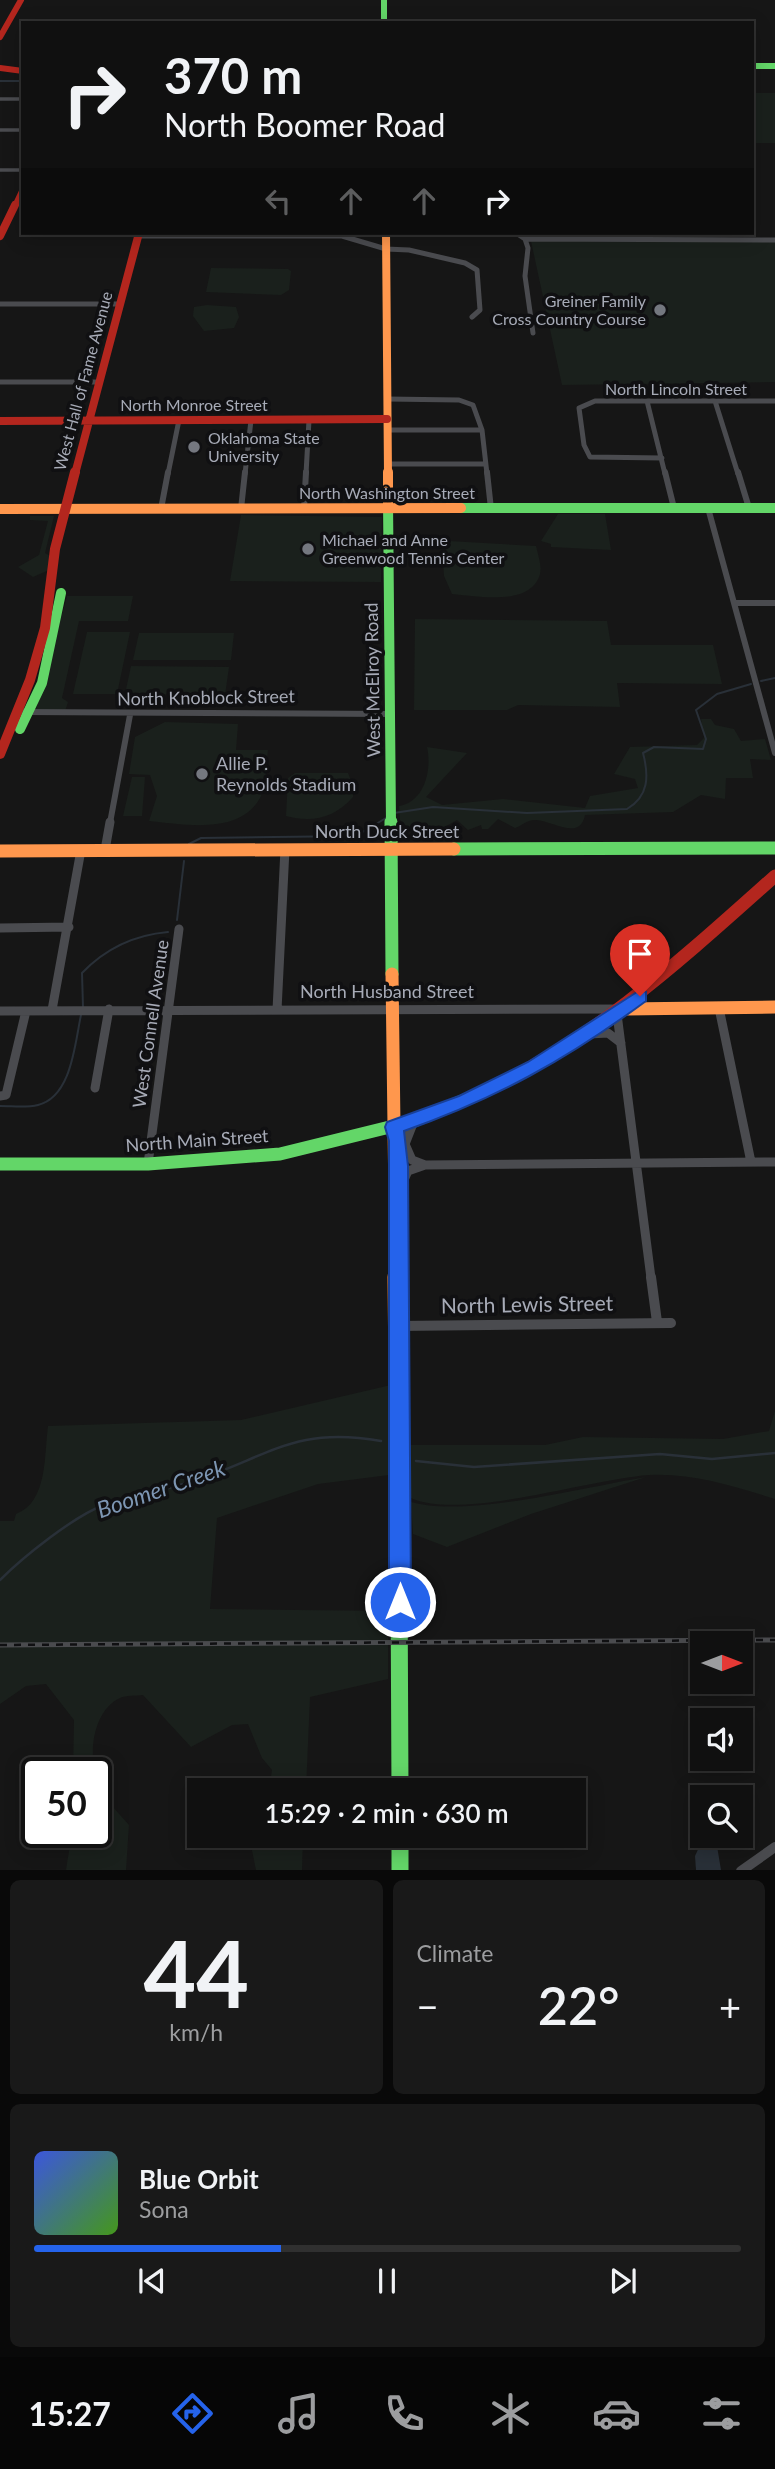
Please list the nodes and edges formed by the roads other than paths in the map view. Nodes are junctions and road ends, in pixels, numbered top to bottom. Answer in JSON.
{"nodes":[{"id":1,"x":21,"y":0,"type":"edge"},
{"id":2,"x":384,"y":0,"type":"edge"},
{"id":3,"x":384,"y":21,"type":"edge"},
{"id":4,"x":0,"y":37,"type":"edge"},
{"id":5,"x":754,"y":66,"type":"edge"},
{"id":6,"x":775,"y":66,"type":"edge"},
{"id":7,"x":0,"y":68,"type":"edge"},
{"id":8,"x":21,"y":71,"type":"edge"},
{"id":9,"x":21,"y":99,"type":"edge"},
{"id":10,"x":0,"y":100,"type":"edge"},
{"id":11,"x":0,"y":130,"type":"edge"},
{"id":12,"x":21,"y":130,"type":"edge"},
{"id":13,"x":0,"y":170,"type":"edge"},
{"id":14,"x":21,"y":170,"type":"edge"},
{"id":15,"x":21,"y":193,"type":"edge"},
{"id":16,"x":139,"y":235,"type":"edge"},
{"id":17,"x":240,"y":235,"type":"edge"},
{"id":18,"x":386,"y":235,"type":"edge"},
{"id":19,"x":519,"y":235,"type":"edge"},
{"id":20,"x":736,"y":235,"type":"edge"},
{"id":21,"x":0,"y":236,"type":"edge"},
{"id":22,"x":525,"y":239,"type":"junction"},
{"id":23,"x":738,"y":240,"type":"junction"},
{"id":24,"x":775,"y":240,"type":"edge"},
{"id":25,"x":386,"y":249,"type":"junction"},
{"id":26,"x":120,"y":303,"type":"junction"},
{"id":27,"x":0,"y":304,"type":"edge"},
{"id":28,"x":472,"y":317,"type":"dead end"},
{"id":29,"x":533,"y":332,"type":"dead end"},
{"id":30,"x":0,"y":382,"type":"edge"},
{"id":31,"x":97,"y":382,"type":"junction"},
{"id":32,"x":387,"y":399,"type":"junction"},
{"id":33,"x":647,"y":401,"type":"junction"},
{"id":34,"x":715,"y":401,"type":"junction"},
{"id":35,"x":775,"y":401,"type":"edge"},
{"id":36,"x":179,"y":420,"type":"junction"},
{"id":37,"x":251,"y":420,"type":"junction"},
{"id":38,"x":309,"y":420,"type":"junction"},
{"id":39,"x":0,"y":421,"type":"edge"},
{"id":40,"x":87,"y":421,"type":"junction"},
{"id":41,"x":388,"y":425,"type":"junction"},
{"id":42,"x":482,"y":430,"type":"junction"},
{"id":43,"x":662,"y":458,"type":"junction"},
{"id":44,"x":388,"y":464,"type":"junction"},
{"id":45,"x":485,"y":464,"type":"junction"},
{"id":46,"x":674,"y":508,"type":"junction"},
{"id":47,"x":708,"y":508,"type":"junction"},
{"id":48,"x":749,"y":508,"type":"junction"},
{"id":49,"x":775,"y":508,"type":"edge"},
{"id":50,"x":0,"y":509,"type":"edge"},
{"id":51,"x":65,"y":509,"type":"junction"},
{"id":52,"x":161,"y":509,"type":"junction"},
{"id":53,"x":241,"y":509,"type":"junction"},
{"id":54,"x":304,"y":509,"type":"junction"},
{"id":55,"x":388,"y":509,"type":"junction"},
{"id":56,"x":491,"y":509,"type":"junction"},
{"id":57,"x":734,"y":603,"type":"junction"},
{"id":58,"x":775,"y":603,"type":"edge"},
{"id":59,"x":25,"y":713,"type":"junction"},
{"id":60,"x":392,"y":714,"type":"junction"},
{"id":61,"x":130,"y":715,"type":"junction"},
{"id":62,"x":765,"y":715,"type":"junction"},
{"id":63,"x":775,"y":715,"type":"edge"},
{"id":64,"x":775,"y":753,"type":"edge"},
{"id":65,"x":0,"y":754,"type":"edge"},
{"id":66,"x":0,"y":760,"type":"edge"},
{"id":67,"x":775,"y":848,"type":"edge"},
{"id":68,"x":285,"y":849,"type":"junction"},
{"id":69,"x":81,"y":850,"type":"junction"},
{"id":70,"x":105,"y":850,"type":"junction"},
{"id":71,"x":393,"y":850,"type":"junction"},
{"id":72,"x":0,"y":851,"type":"edge"},
{"id":73,"x":775,"y":876,"type":"edge"},
{"id":74,"x":0,"y":928,"type":"edge"},
{"id":75,"x":69,"y":928,"type":"junction"},
{"id":76,"x":180,"y":929,"type":"dead end"},
{"id":77,"x":651,"y":986,"type":"junction"},
{"id":78,"x":775,"y":1007,"type":"edge"},
{"id":79,"x":664,"y":1008,"type":"junction"},
{"id":80,"x":719,"y":1008,"type":"junction"},
{"id":81,"x":109,"y":1009,"type":"junction"},
{"id":82,"x":394,"y":1009,"type":"junction"},
{"id":83,"x":52,"y":1010,"type":"junction"},
{"id":84,"x":168,"y":1010,"type":"junction"},
{"id":85,"x":277,"y":1010,"type":"junction"},
{"id":86,"x":0,"y":1011,"type":"edge"},
{"id":87,"x":26,"y":1011,"type":"junction"},
{"id":88,"x":622,"y":1011,"type":"junction"},
{"id":89,"x":589,"y":1034,"type":"junction"},
{"id":90,"x":622,"y":1043,"type":"junction"},
{"id":91,"x":95,"y":1088,"type":"dead end"},
{"id":92,"x":0,"y":1096,"type":"edge"},
{"id":93,"x":414,"y":1121,"type":"junction"},
{"id":94,"x":394,"y":1127,"type":"junction"},
{"id":95,"x":751,"y":1162,"type":"junction"},
{"id":96,"x":775,"y":1162,"type":"edge"},
{"id":97,"x":0,"y":1164,"type":"edge"},
{"id":98,"x":148,"y":1164,"type":"junction"},
{"id":99,"x":638,"y":1164,"type":"junction"},
{"id":100,"x":425,"y":1165,"type":"junction"},
{"id":101,"x":399,"y":1191,"type":"junction"},
{"id":102,"x":397,"y":1234,"type":"junction"},
{"id":103,"x":657,"y":1322,"type":"junction"},
{"id":104,"x":671,"y":1323,"type":"dead end"},
{"id":105,"x":398,"y":1326,"type":"junction"},
{"id":106,"x":400,"y":1778,"type":"edge"},
{"id":107,"x":775,"y":1847,"type":"edge"},
{"id":108,"x":400,"y":1848,"type":"edge"},
{"id":109,"x":400,"y":1870,"type":"edge"},
{"id":110,"x":742,"y":1870,"type":"edge"}],
"edges":[{"from":1,"to":4,"type":"main road"},
{"from":2,"to":3,"type":"main road"},
{"from":5,"to":6,"type":"main road"},
{"from":7,"to":8,"type":"main road"},
{"from":9,"to":10,"type":"street"},
{"from":11,"to":12,"type":"street"},
{"from":13,"to":14,"type":"street"},
{"from":15,"to":21,"type":"main road"},
{"from":16,"to":17,"type":"street"},
{"from":16,"to":26,"type":"main road","name":"West Hall of Fame Avenue"},
{"from":17,"to":25,"type":"street"},
{"from":18,"to":25,"type":"main road","name":"West McElroy Road"},
{"from":19,"to":22,"type":"street"},
{"from":20,"to":23,"type":"street"},
{"from":22,"to":23,"type":"street"},
{"from":22,"to":29,"type":"street"},
{"from":23,"to":24,"type":"street"},
{"from":25,"to":28,"type":"street"},
{"from":25,"to":32,"type":"main road","name":"West McElroy Road"},
{"from":26,"to":27,"type":"street"},
{"from":26,"to":31,"type":"main road","name":"West Hall of Fame Avenue"},
{"from":30,"to":31,"type":"street"},
{"from":31,"to":40,"type":"main road","name":"West Hall of Fame Avenue"},
{"from":32,"to":41,"type":"main road","name":"West McElroy Road"},
{"from":32,"to":42,"type":"street"},
{"from":33,"to":34,"type":"street","name":"North Lincoln Street"},
{"from":33,"to":43,"type":"street"},
{"from":33,"to":43,"type":"street","name":"North Lincoln Street"},
{"from":34,"to":35,"type":"street","name":"North Lincoln Street"},
{"from":34,"to":48,"type":"street"},
{"from":36,"to":37,"type":"main road","name":"North Monroe Street"},
{"from":36,"to":40,"type":"main road","name":"North Monroe Street"},
{"from":36,"to":52,"type":"street"},
{"from":37,"to":38,"type":"main road","name":"North Monroe Street"},
{"from":37,"to":53,"type":"street"},
{"from":38,"to":41,"type":"main road","name":"North Monroe Street"},
{"from":38,"to":54,"type":"street"},
{"from":39,"to":40,"type":"main road","name":"North Monroe Street"},
{"from":40,"to":51,"type":"main road","name":"West Hall of Fame Avenue"},
{"from":41,"to":42,"type":"street","name":"North Monroe Street"},
{"from":41,"to":44,"type":"main road","name":"West McElroy Road"},
{"from":42,"to":45,"type":"street"},
{"from":43,"to":46,"type":"street"},
{"from":44,"to":45,"type":"street"},
{"from":44,"to":55,"type":"main road","name":"West McElroy Road"},
{"from":45,"to":56,"type":"street"},
{"from":46,"to":47,"type":"main road","name":"North Washington Street"},
{"from":46,"to":56,"type":"main road","name":"North Washington Street"},
{"from":47,"to":48,"type":"main road","name":"North Washington Street"},
{"from":47,"to":57,"type":"street"},
{"from":48,"to":49,"type":"main road","name":"North Washington Street"},
{"from":50,"to":51,"type":"main road","name":"North Washington Street"},
{"from":51,"to":52,"type":"main road","name":"North Washington Street"},
{"from":51,"to":59,"type":"main road","name":"West Hall of Fame Avenue"},
{"from":52,"to":53,"type":"main road","name":"North Washington Street"},
{"from":53,"to":54,"type":"main road","name":"North Washington Street"},
{"from":54,"to":55,"type":"main road","name":"North Washington Street"},
{"from":55,"to":56,"type":"main road","name":"North Washington Street"},
{"from":55,"to":60,"type":"main road","name":"West McElroy Road"},
{"from":57,"to":58,"type":"street"},
{"from":57,"to":62,"type":"street"},
{"from":59,"to":61,"type":"street","name":"North Knoblock Street"},
{"from":59,"to":65,"type":"main road","name":"West Hall of Fame Avenue"},
{"from":59,"to":66,"type":"main road","name":"West Hall of Fame Avenue"},
{"from":60,"to":61,"type":"street","name":"North Knoblock Street"},
{"from":60,"to":71,"type":"main road","name":"West McElroy Road"},
{"from":61,"to":70,"type":"street"},
{"from":62,"to":63,"type":"street"},
{"from":62,"to":64,"type":"street"},
{"from":67,"to":71,"type":"main road","name":"North Duck Street"},
{"from":68,"to":70,"type":"main road","name":"North Duck Street"},
{"from":68,"to":71,"type":"main road","name":"North Duck Street"},
{"from":68,"to":85,"type":"street"},
{"from":69,"to":70,"type":"main road","name":"North Duck Street"},
{"from":69,"to":72,"type":"main road","name":"North Duck Street"},
{"from":69,"to":75,"type":"street"},
{"from":71,"to":82,"type":"main road","name":"West McElroy Road"},
{"from":73,"to":77,"type":"main road","name":"North Main Street"},
{"from":74,"to":75,"type":"street"},
{"from":75,"to":83,"type":"street"},
{"from":76,"to":84,"type":"street","name":"West Connell Avenue"},
{"from":77,"to":79,"type":"main road"},
{"from":77,"to":88,"type":"main road","name":"North Main Street"},
{"from":78,"to":80,"type":"main road","name":"North Husband Street"},
{"from":79,"to":80,"type":"main road","name":"North Husband Street"},
{"from":79,"to":88,"type":"main road","name":"North Husband Street"},
{"from":80,"to":95,"type":"street"},
{"from":81,"to":83,"type":"street","name":"North Husband Street"},
{"from":81,"to":84,"type":"street","name":"North Husband Street"},
{"from":81,"to":91,"type":"street"},
{"from":82,"to":85,"type":"street","name":"North Husband Street"},
{"from":82,"to":88,"type":"street","name":"North Husband Street"},
{"from":82,"to":94,"type":"main road","name":"West McElroy Road"},
{"from":83,"to":87,"type":"street","name":"North Husband Street"},
{"from":84,"to":85,"type":"street","name":"North Husband Street"},
{"from":84,"to":98,"type":"street","name":"West Connell Avenue"},
{"from":86,"to":87,"type":"street","name":"North Husband Street"},
{"from":87,"to":92,"type":"street"},
{"from":88,"to":89,"type":"main road","name":"North Main Street"},
{"from":88,"to":90,"type":"street"},
{"from":89,"to":90,"type":"street"},
{"from":89,"to":93,"type":"main road","name":"North Main Street"},
{"from":90,"to":99,"type":"street"},
{"from":93,"to":94,"type":"main road","name":"North Main Street"},
{"from":93,"to":100,"type":"street"},
{"from":94,"to":98,"type":"main road","name":"North Main Street"},
{"from":94,"to":101,"type":"main road"},
{"from":94,"to":102,"type":"main road"},
{"from":95,"to":96,"type":"street"},
{"from":95,"to":99,"type":"street"},
{"from":97,"to":98,"type":"main road","name":"North Main Street"},
{"from":99,"to":100,"type":"street"},
{"from":99,"to":103,"type":"street"},
{"from":100,"to":101,"type":"street"},
{"from":101,"to":102,"type":"main road"},
{"from":102,"to":105,"type":"main road"},
{"from":103,"to":104,"type":"street","name":"North Lewis Street"},
{"from":103,"to":105,"type":"street","name":"North Lewis Street"},
{"from":105,"to":106,"type":"main road"},
{"from":107,"to":110,"type":"street"},
{"from":108,"to":109,"type":"main road"}]}
